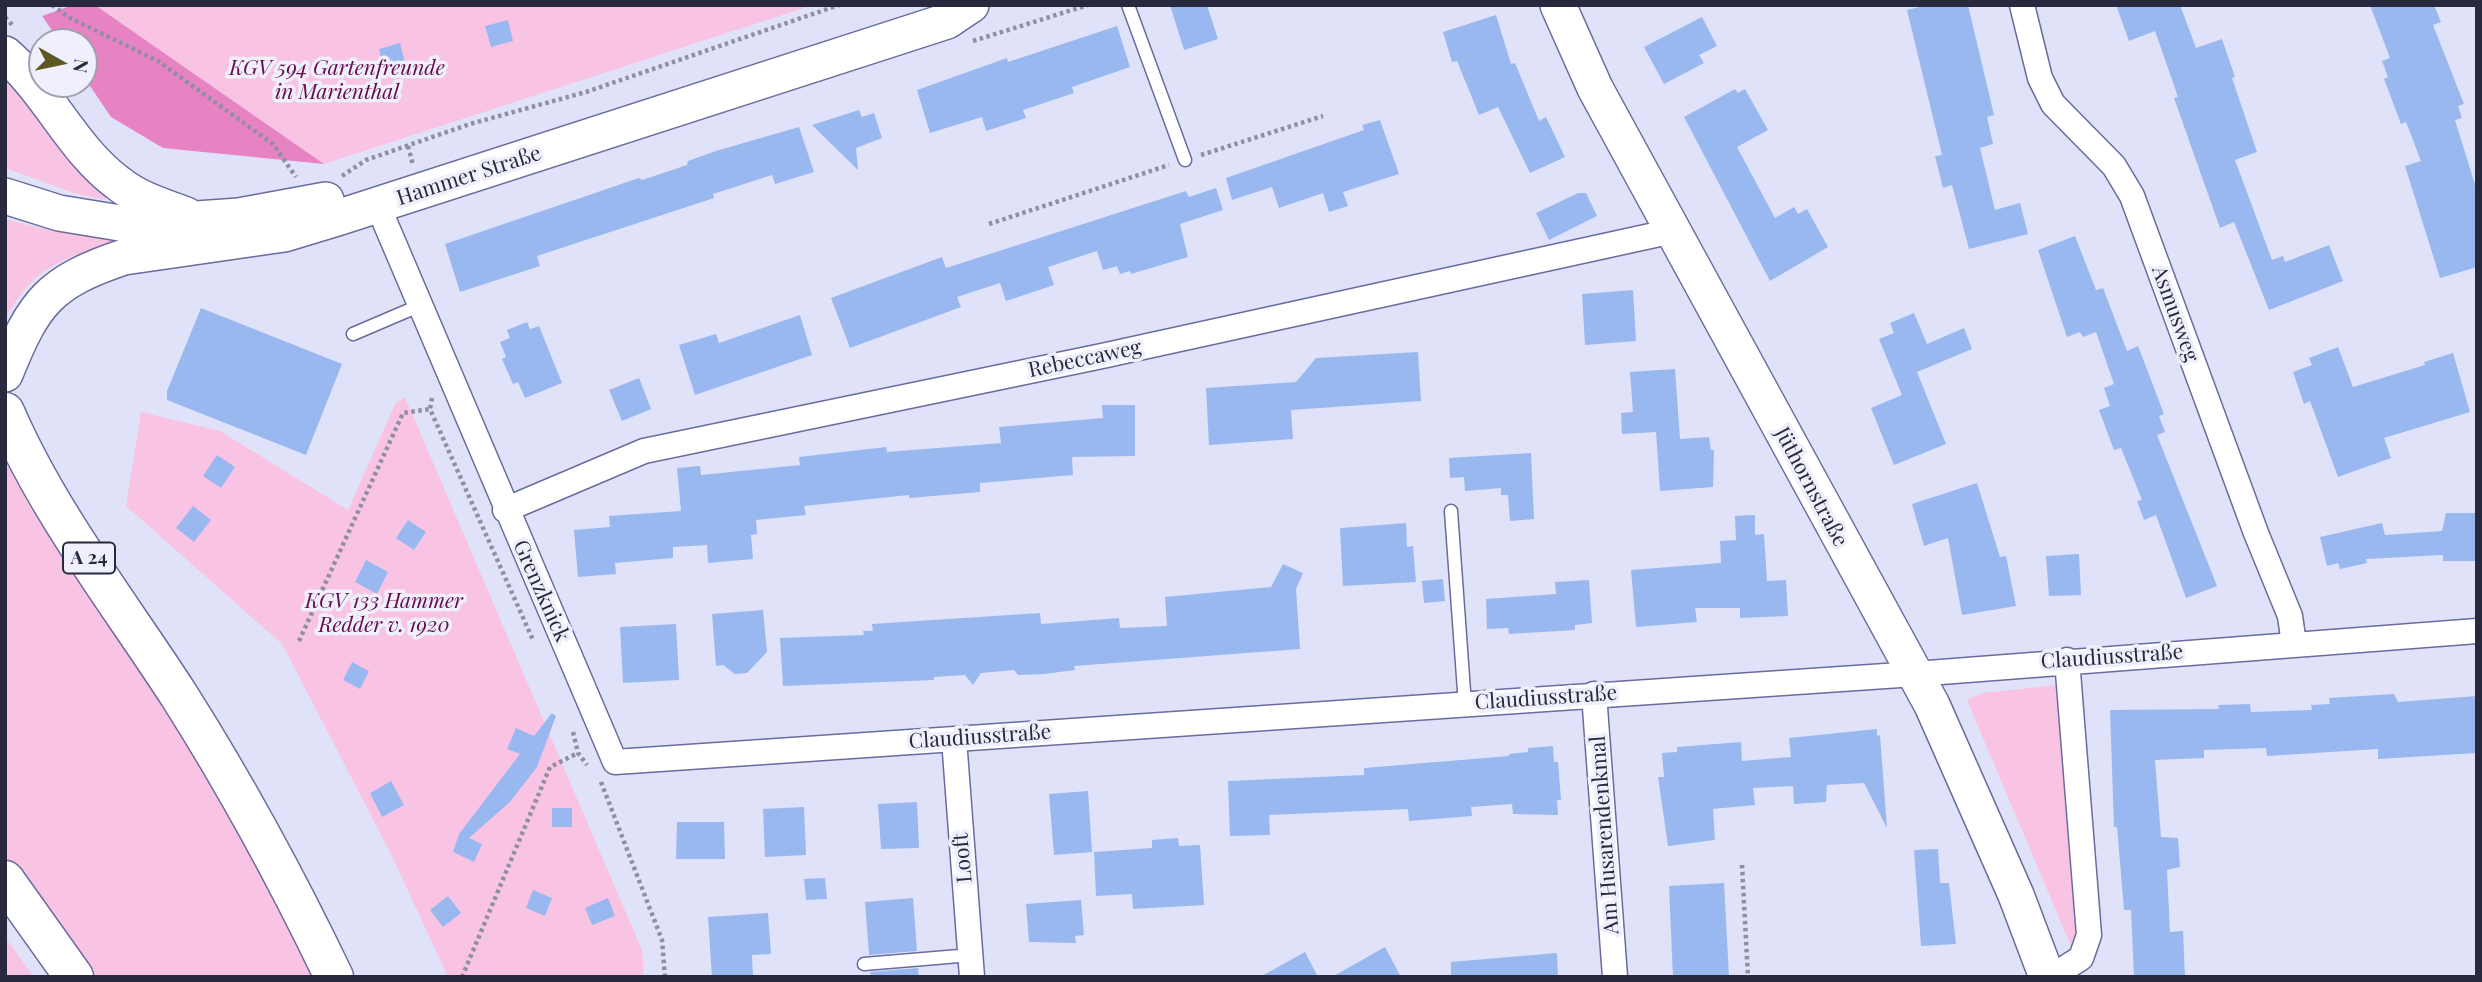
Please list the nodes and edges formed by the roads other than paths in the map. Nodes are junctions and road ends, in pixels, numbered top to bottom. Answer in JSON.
{"nodes":[{"id":1,"x":921,"y":5,"type":"edge"},
{"id":2,"x":971,"y":5,"type":"edge"},
{"id":3,"x":1128,"y":5,"type":"edge"},
{"id":4,"x":1558,"y":5,"type":"edge"},
{"id":5,"x":2022,"y":5,"type":"edge"},
{"id":6,"x":5,"y":54,"type":"edge"},
{"id":7,"x":1185,"y":160,"type":"road end"},
{"id":8,"x":5,"y":196,"type":"edge"},
{"id":9,"x":378,"y":206,"type":"junction"},
{"id":10,"x":195,"y":219,"type":"junction"},
{"id":11,"x":1673,"y":232,"type":"junction"},
{"id":12,"x":421,"y":305,"type":"junction"},
{"id":13,"x":353,"y":334,"type":"dead end"},
{"id":14,"x":5,"y":374,"type":"edge"},
{"id":15,"x":5,"y":412,"type":"edge"},
{"id":16,"x":505,"y":510,"type":"junction"},
{"id":17,"x":1451,"y":511,"type":"dead end"},
{"id":18,"x":2477,"y":631,"type":"edge"},
{"id":19,"x":2294,"y":644,"type":"junction"},
{"id":20,"x":2067,"y":660,"type":"junction"},
{"id":21,"x":1915,"y":674,"type":"junction"},
{"id":22,"x":1594,"y":694,"type":"junction"},
{"id":23,"x":1465,"y":705,"type":"junction"},
{"id":24,"x":954,"y":739,"type":"junction"},
{"id":25,"x":615,"y":762,"type":"joint"},
{"id":26,"x":5,"y":880,"type":"edge"},
{"id":27,"x":864,"y":964,"type":"dead end"},
{"id":28,"x":972,"y":966,"type":"edge"},
{"id":29,"x":74,"y":977,"type":"edge"},
{"id":30,"x":334,"y":977,"type":"edge"},
{"id":31,"x":1615,"y":977,"type":"edge"},
{"id":32,"x":2049,"y":977,"type":"edge"}],
"edges":[{"from":1,"to":10,"type":"main road","name":"Hammer Straße"},
{"from":2,"to":9,"type":"main road","name":"Hammer Straße"},
{"from":3,"to":7,"type":"lane"},
{"from":4,"to":11,"type":"main road","name":"Jüthornstraße"},
{"from":5,"to":19,"type":"street","name":"Asmusweg"},
{"from":6,"to":10,"type":"main road"},
{"from":8,"to":10,"type":"main road","name":"Hammer Straße"},
{"from":9,"to":12,"type":"street","name":"Grenzknick"},
{"from":9,"to":14,"type":"main road","name":"Hammer Straße"},
{"from":11,"to":16,"type":"street","name":"Rebeccaweg"},
{"from":11,"to":21,"type":"main road","name":"Jüthornstraße"},
{"from":12,"to":13,"type":"lane"},
{"from":12,"to":16,"type":"street","name":"Grenzknick"},
{"from":15,"to":30,"type":"highway","number":"A 24"},
{"from":16,"to":25,"type":"street","name":"Grenzknick"},
{"from":17,"to":23,"type":"lane"},
{"from":18,"to":19,"type":"street","name":"Claudiusstraße"},
{"from":19,"to":20,"type":"street","name":"Claudiusstraße"},
{"from":20,"to":21,"type":"street","name":"Claudiusstraße"},
{"from":20,"to":32,"type":"street","name":"Jüthornstraße"},
{"from":21,"to":22,"type":"street","name":"Claudiusstraße"},
{"from":21,"to":32,"type":"main road","name":"Jüthornstraße"},
{"from":22,"to":23,"type":"street","name":"Claudiusstraße"},
{"from":22,"to":31,"type":"street","name":"Am Husarendenkmal"},
{"from":23,"to":24,"type":"street","name":"Claudiusstraße"},
{"from":24,"to":25,"type":"street","name":"Claudiusstraße"},
{"from":24,"to":28,"type":"street","name":"Looft"},
{"from":26,"to":29,"type":"highway"},
{"from":27,"to":28,"type":"lane"}]}
